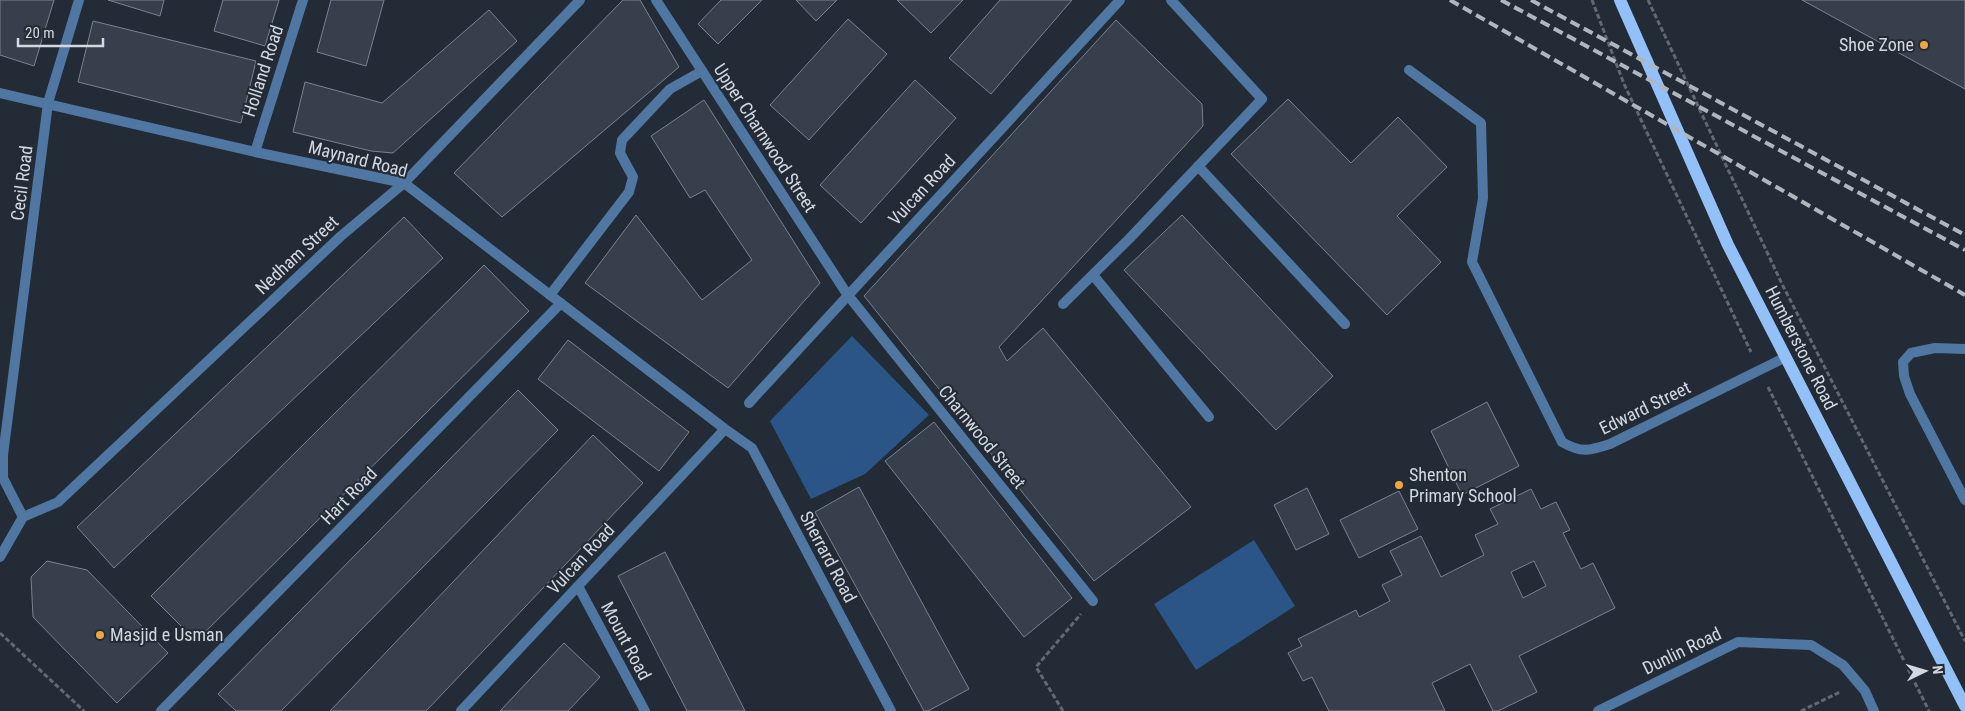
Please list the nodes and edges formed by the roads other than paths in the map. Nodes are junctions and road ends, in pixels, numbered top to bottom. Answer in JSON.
{"nodes":[{"id":1,"x":79,"y":0,"type":"edge"},
{"id":2,"x":303,"y":0,"type":"edge"},
{"id":3,"x":580,"y":0,"type":"edge"},
{"id":4,"x":656,"y":0,"type":"edge"},
{"id":5,"x":1120,"y":0,"type":"edge"},
{"id":6,"x":1171,"y":0,"type":"edge"},
{"id":7,"x":1620,"y":0,"type":"edge"},
{"id":8,"x":1409,"y":70,"type":"dead end"},
{"id":9,"x":702,"y":72,"type":"junction"},
{"id":10,"x":0,"y":93,"type":"edge"},
{"id":11,"x":48,"y":104,"type":"junction"},
{"id":12,"x":255,"y":152,"type":"junction"},
{"id":13,"x":1198,"y":166,"type":"junction"},
{"id":14,"x":404,"y":183,"type":"junction"},
{"id":15,"x":1093,"y":275,"type":"junction"},
{"id":16,"x":847,"y":294,"type":"junction"},
{"id":17,"x":550,"y":295,"type":"junction"},
{"id":18,"x":561,"y":303,"type":"junction"},
{"id":19,"x":1063,"y":304,"type":"dead end"},
{"id":20,"x":1345,"y":324,"type":"dead end"},
{"id":21,"x":1965,"y":348,"type":"edge"},
{"id":22,"x":1786,"y":357,"type":"junction"},
{"id":23,"x":749,"y":403,"type":"dead end"},
{"id":24,"x":1209,"y":417,"type":"dead end"},
{"id":25,"x":724,"y":429,"type":"junction"},
{"id":26,"x":1965,"y":500,"type":"edge"},
{"id":27,"x":23,"y":518,"type":"junction"},
{"id":28,"x":0,"y":557,"type":"edge"},
{"id":29,"x":578,"y":586,"type":"junction"},
{"id":30,"x":1092,"y":601,"type":"road end"},
{"id":31,"x":1965,"y":706,"type":"edge"},
{"id":32,"x":161,"y":711,"type":"edge"},
{"id":33,"x":461,"y":711,"type":"edge"},
{"id":34,"x":645,"y":711,"type":"edge"},
{"id":35,"x":891,"y":711,"type":"edge"},
{"id":36,"x":1598,"y":711,"type":"edge"},
{"id":37,"x":1874,"y":711,"type":"edge"}],
"edges":[{"from":1,"to":11,"type":"street","name":"Cecil Road"},
{"from":2,"to":12,"type":"street","name":"Holland Road"},
{"from":3,"to":14,"type":"street","name":"Nedham Street"},
{"from":4,"to":9,"type":"street","name":"Upper Charnwood Street"},
{"from":5,"to":16,"type":"street","name":"Vulcan Road"},
{"from":6,"to":13,"type":"street"},
{"from":7,"to":22,"type":"main road","name":"Humberstone Road"},
{"from":8,"to":22,"type":"street","name":"Edward Street"},
{"from":9,"to":16,"type":"street","name":"Upper Charnwood Street"},
{"from":9,"to":17,"type":"street"},
{"from":10,"to":11,"type":"street","name":"Maynard Road"},
{"from":11,"to":12,"type":"street","name":"Maynard Road"},
{"from":11,"to":27,"type":"street","name":"Cecil Road"},
{"from":12,"to":14,"type":"street","name":"Maynard Road"},
{"from":13,"to":15,"type":"street"},
{"from":13,"to":20,"type":"street"},
{"from":14,"to":17,"type":"street","name":"Maynard Road"},
{"from":14,"to":27,"type":"street","name":"Nedham Street"},
{"from":15,"to":19,"type":"street"},
{"from":15,"to":24,"type":"street"},
{"from":16,"to":23,"type":"street","name":"Vulcan Road"},
{"from":16,"to":30,"type":"street","name":"Charnwood Street"},
{"from":17,"to":18,"type":"street","name":"Maynard Road"},
{"from":18,"to":25,"type":"street","name":"Maynard Road"},
{"from":18,"to":32,"type":"street","name":"Hart Road"},
{"from":21,"to":26,"type":"street"},
{"from":22,"to":31,"type":"main road","name":"Humberstone Road"},
{"from":25,"to":29,"type":"street","name":"Vulcan Road"},
{"from":25,"to":35,"type":"street","name":"Sherrard Road"},
{"from":27,"to":28,"type":"street"},
{"from":29,"to":33,"type":"street","name":"Vulcan Road"},
{"from":29,"to":34,"type":"street","name":"Mount Road"},
{"from":36,"to":37,"type":"street","name":"Dunlin Road"}]}
